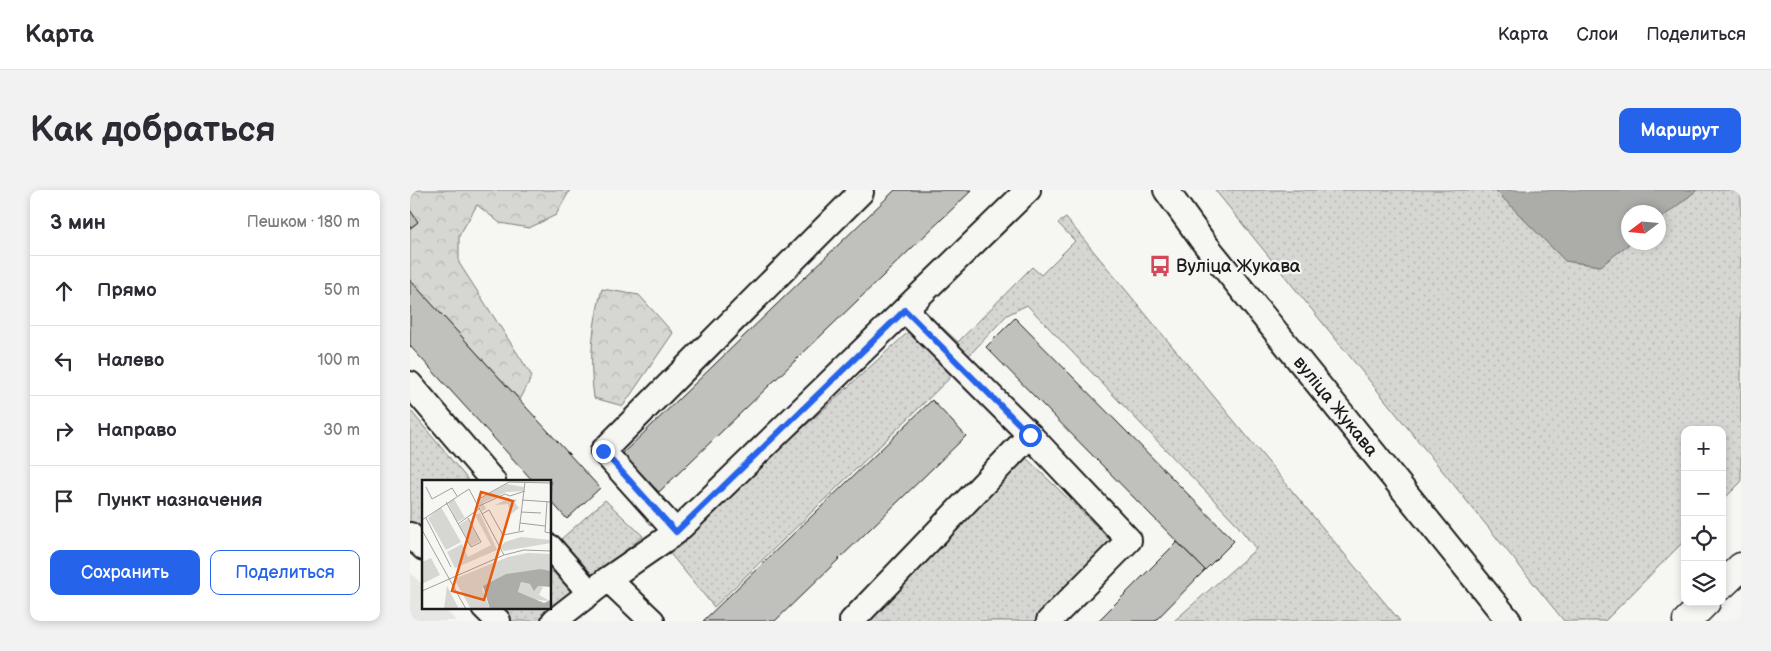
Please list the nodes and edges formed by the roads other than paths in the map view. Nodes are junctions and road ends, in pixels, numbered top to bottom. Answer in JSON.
{"nodes":[{"id":1,"x":859,"y":190,"type":"edge"},
{"id":2,"x":1028,"y":190,"type":"edge"},
{"id":3,"x":1166,"y":190,"type":"edge"},
{"id":4,"x":905,"y":310,"type":"junction"},
{"id":5,"x":410,"y":384,"type":"edge"},
{"id":6,"x":1030,"y":435,"type":"junction"},
{"id":7,"x":492,"y":480,"type":"edge"},
{"id":8,"x":676,"y":532,"type":"junction"},
{"id":9,"x":410,"y":535,"type":"edge"},
{"id":10,"x":422,"y":546,"type":"edge"},
{"id":11,"x":551,"y":548,"type":"edge"},
{"id":12,"x":1741,"y":566,"type":"edge"},
{"id":13,"x":1726,"y":582,"type":"edge"},
{"id":14,"x":599,"y":586,"type":"junction"},
{"id":15,"x":1702,"y":606,"type":"edge"},
{"id":16,"x":485,"y":608,"type":"edge"},
{"id":17,"x":498,"y":621,"type":"edge"},
{"id":18,"x":554,"y":621,"type":"edge"},
{"id":19,"x":652,"y":621,"type":"edge"},
{"id":20,"x":852,"y":621,"type":"edge"},
{"id":21,"x":1049,"y":621,"type":"edge"},
{"id":22,"x":1509,"y":621,"type":"edge"},
{"id":23,"x":1687,"y":621,"type":"edge"}],
"edges":[{"from":1,"to":8,"type":"street"},
{"from":2,"to":4,"type":"street"},
{"from":3,"to":22,"type":"street","name":"вуліца Жукава"},
{"from":4,"to":6,"type":"street"},
{"from":4,"to":8,"type":"street"},
{"from":5,"to":7,"type":"street"},
{"from":6,"to":20,"type":"street"},
{"from":6,"to":21,"type":"street"},
{"from":8,"to":14,"type":"street"},
{"from":9,"to":10,"type":"street"},
{"from":11,"to":14,"type":"street"},
{"from":12,"to":13,"type":"main road"},
{"from":14,"to":18,"type":"street"},
{"from":14,"to":19,"type":"street"},
{"from":15,"to":23,"type":"main road"},
{"from":16,"to":17,"type":"street"}]}
